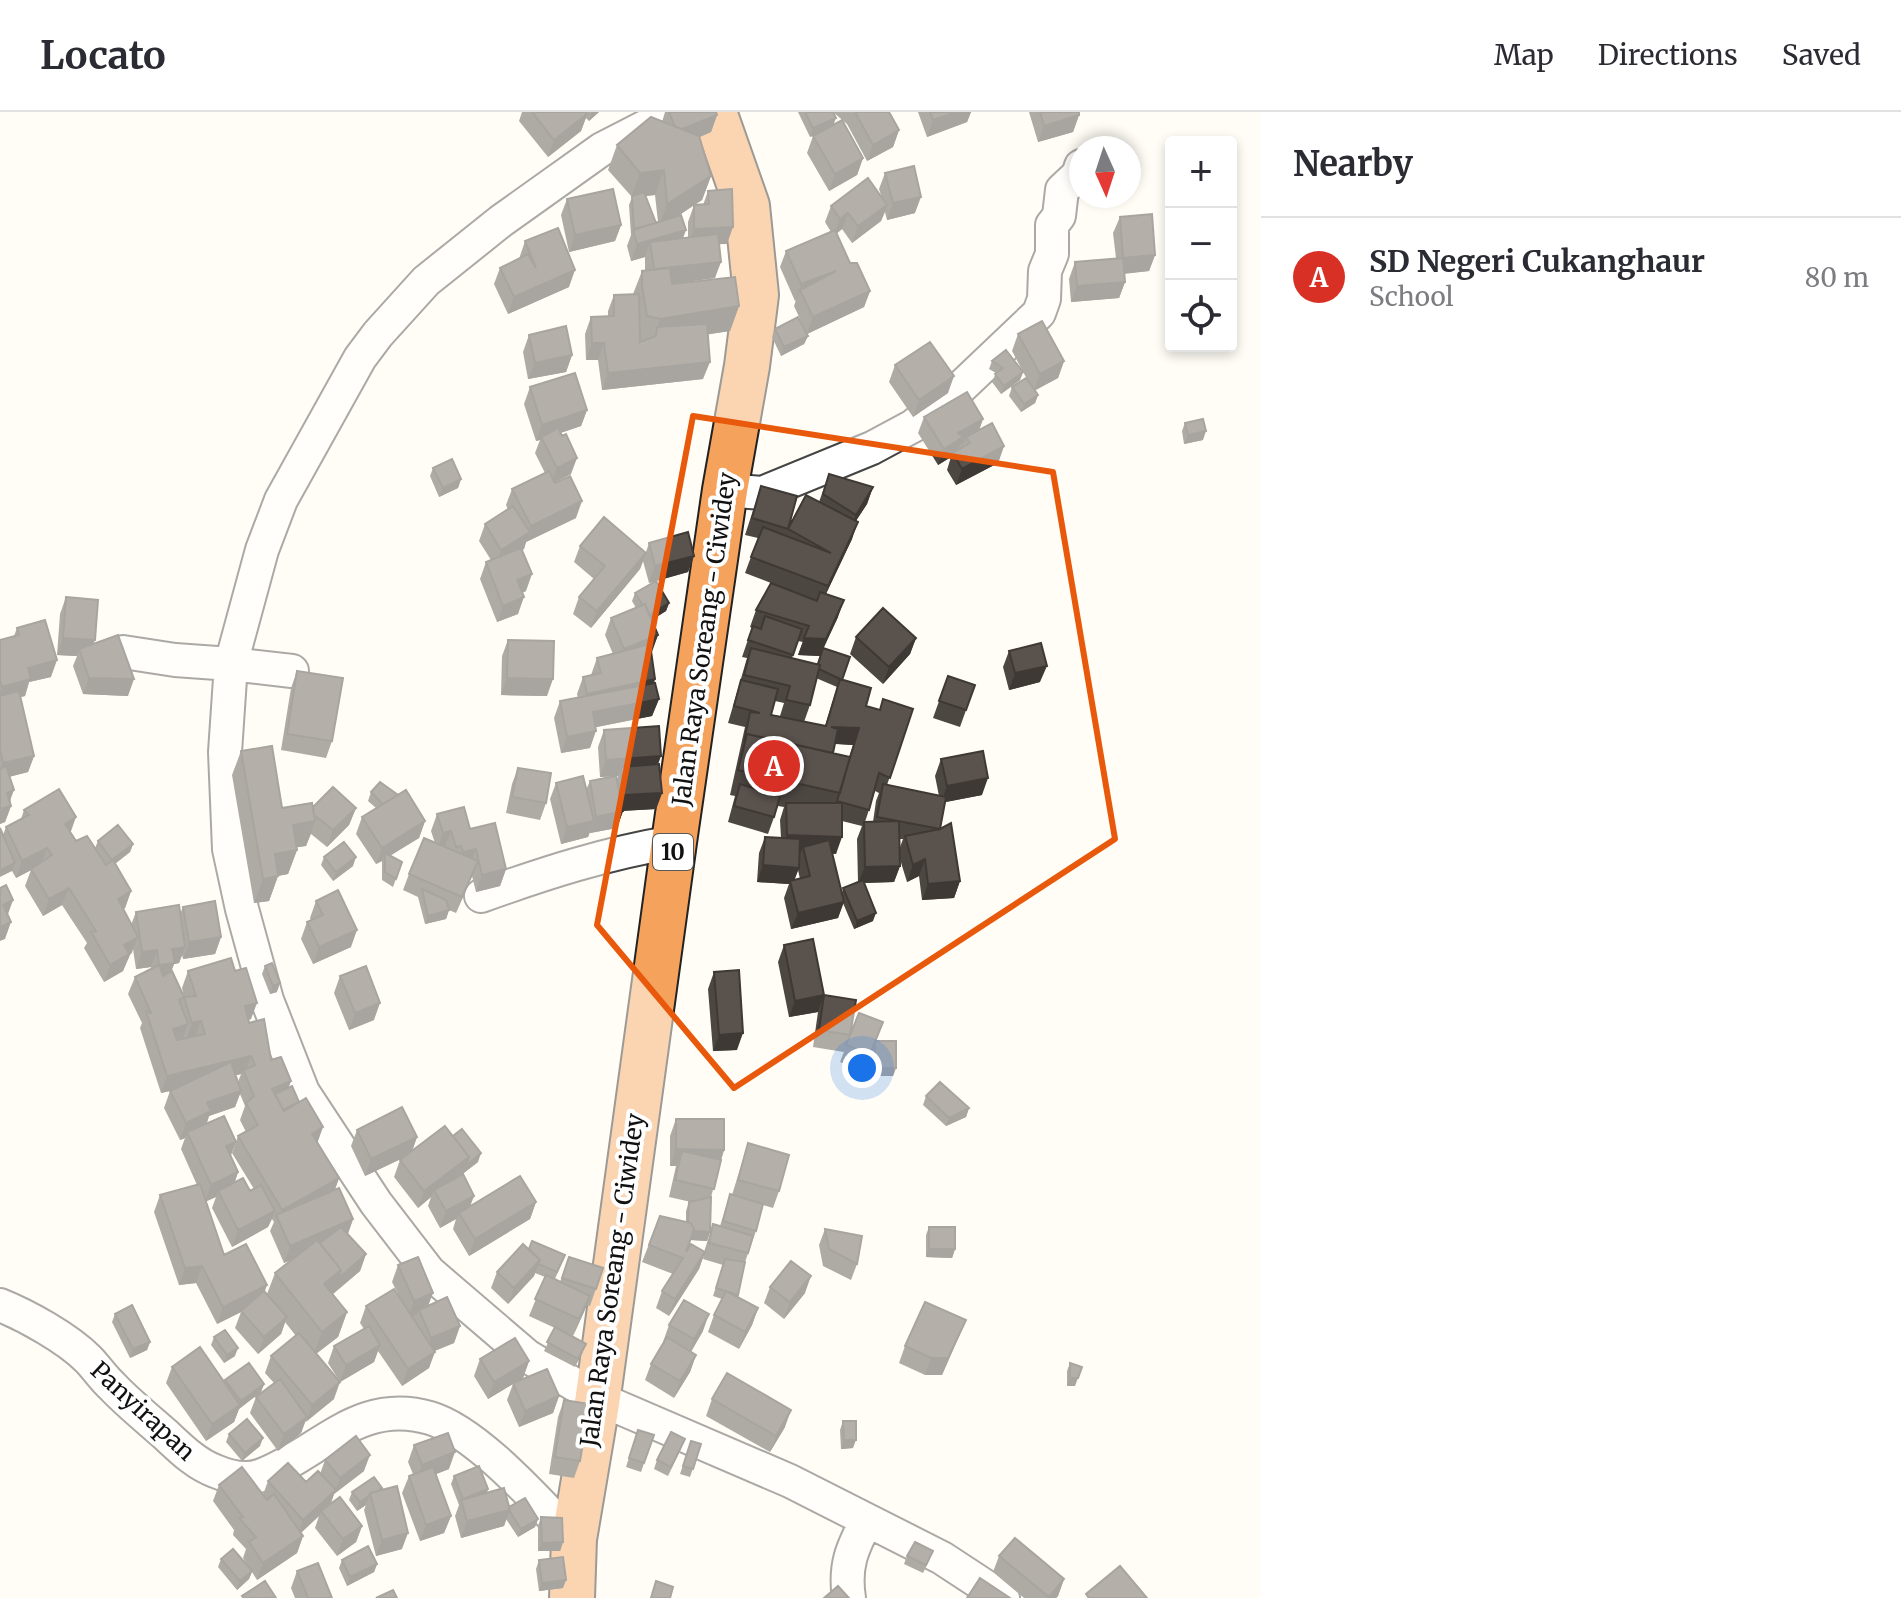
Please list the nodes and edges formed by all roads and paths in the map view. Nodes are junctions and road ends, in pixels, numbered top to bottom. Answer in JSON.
{"nodes":[{"id":1,"x":674,"y":112,"type":"edge"},
{"id":2,"x":714,"y":112,"type":"edge"},
{"id":3,"x":1069,"y":183,"type":"edge"},
{"id":4,"x":725,"y":490,"type":"junction"},
{"id":5,"x":123,"y":652,"type":"edge"},
{"id":6,"x":231,"y":664,"type":"junction"},
{"id":7,"x":292,"y":671,"type":"dead end"},
{"id":8,"x":674,"y":842,"type":"junction"},
{"id":9,"x":481,"y":896,"type":"dead end"},
{"id":10,"x":0,"y":1305,"type":"edge"},
{"id":11,"x":597,"y":1398,"type":"junction"},
{"id":12,"x":867,"y":1520,"type":"junction"},
{"id":13,"x":574,"y":1539,"type":"junction"},
{"id":14,"x":572,"y":1598,"type":"edge"},
{"id":15,"x":849,"y":1598,"type":"edge"},
{"id":16,"x":1003,"y":1598,"type":"edge"}],
"edges":[{"from":1,"to":6,"type":"street"},
{"from":2,"to":4,"type":"highway","name":"Jalan Raya Soreang - Ciwidey","number":"10"},
{"from":3,"to":4,"type":"street"},
{"from":4,"to":8,"type":"highway","name":"Jalan Raya Soreang - Ciwidey","number":"10"},
{"from":5,"to":6,"type":"street"},
{"from":6,"to":7,"type":"street"},
{"from":6,"to":11,"type":"street"},
{"from":8,"to":9,"type":"street"},
{"from":8,"to":11,"type":"highway","name":"Jalan Raya Soreang - Ciwidey","number":"10"},
{"from":10,"to":13,"type":"street","name":"Panyirapan"},
{"from":11,"to":12,"type":"street"},
{"from":11,"to":13,"type":"highway","name":"Jalan Raya Soreang - Ciwidey","number":"10"},
{"from":12,"to":15,"type":"street"},
{"from":12,"to":16,"type":"street"},
{"from":13,"to":14,"type":"highway","name":"Jalan Raya Soreang - Ciwidey","number":"10"}]}
